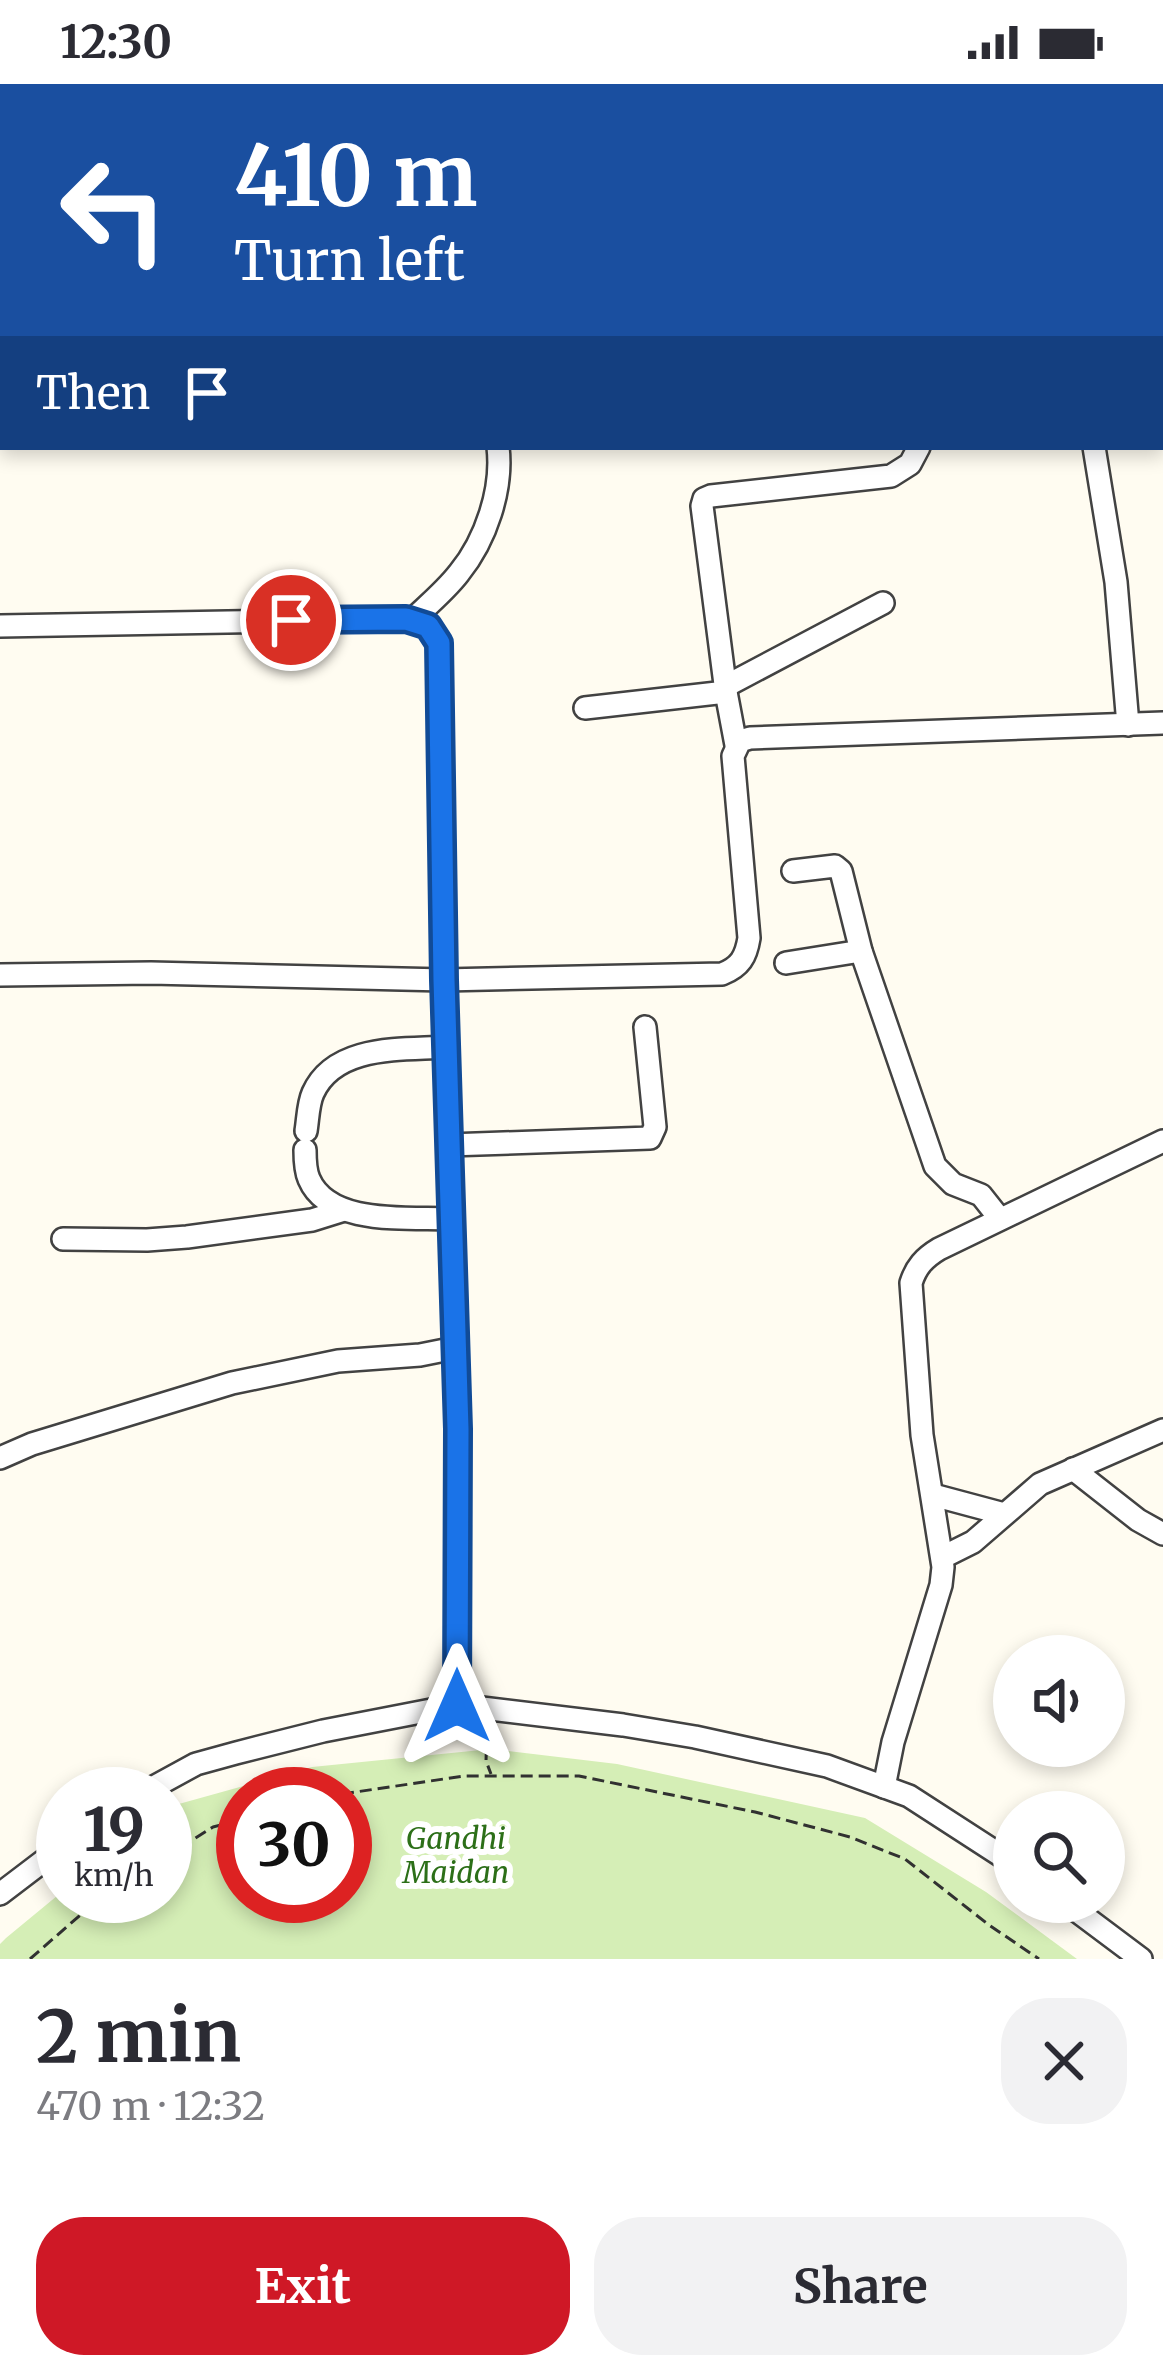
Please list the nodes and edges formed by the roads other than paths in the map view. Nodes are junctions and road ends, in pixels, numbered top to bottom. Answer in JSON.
{"nodes":[{"id":1,"x":498,"y":450,"type":"edge"},
{"id":2,"x":917,"y":450,"type":"edge"},
{"id":3,"x":1094,"y":450,"type":"edge"},
{"id":4,"x":883,"y":603,"type":"dead end"},
{"id":5,"x":412,"y":620,"type":"junction"},
{"id":6,"x":0,"y":626,"type":"edge"},
{"id":7,"x":726,"y":689,"type":"junction"},
{"id":8,"x":584,"y":707,"type":"dead end"},
{"id":9,"x":1163,"y":723,"type":"edge"},
{"id":10,"x":1127,"y":725,"type":"junction"},
{"id":11,"x":736,"y":745,"type":"junction"},
{"id":12,"x":793,"y":871,"type":"dead end"},
{"id":13,"x":861,"y":950,"type":"junction"},
{"id":14,"x":786,"y":963,"type":"dead end"},
{"id":15,"x":0,"y":975,"type":"edge"},
{"id":16,"x":444,"y":980,"type":"junction"},
{"id":17,"x":644,"y":1027,"type":"dead end"},
{"id":18,"x":446,"y":1047,"type":"junction"},
{"id":19,"x":1163,"y":1142,"type":"edge"},
{"id":20,"x":448,"y":1144,"type":"junction"},
{"id":21,"x":344,"y":1210,"type":"junction"},
{"id":22,"x":1000,"y":1219,"type":"junction"},
{"id":23,"x":451,"y":1220,"type":"junction"},
{"id":24,"x":63,"y":1239,"type":"dead end"},
{"id":25,"x":455,"y":1348,"type":"junction"},
{"id":26,"x":1162,"y":1433,"type":"edge"},
{"id":27,"x":0,"y":1458,"type":"edge"},
{"id":28,"x":1073,"y":1469,"type":"junction"},
{"id":29,"x":933,"y":1495,"type":"junction"},
{"id":30,"x":1004,"y":1514,"type":"junction"},
{"id":31,"x":1163,"y":1534,"type":"edge"},
{"id":32,"x":943,"y":1557,"type":"junction"},
{"id":33,"x":457,"y":1706,"type":"junction"},
{"id":34,"x":190,"y":1767,"type":"edge"},
{"id":35,"x":884,"y":1787,"type":"junction"},
{"id":36,"x":993,"y":1850,"type":"edge"},
{"id":37,"x":36,"y":1867,"type":"edge"},
{"id":38,"x":0,"y":1894,"type":"edge"},
{"id":39,"x":1093,"y":1923,"type":"edge"},
{"id":40,"x":1142,"y":1959,"type":"edge"}],
"edges":[{"from":1,"to":5,"type":"street"},
{"from":2,"to":7,"type":"street"},
{"from":3,"to":10,"type":"street"},
{"from":4,"to":7,"type":"street"},
{"from":5,"to":6,"type":"street"},
{"from":5,"to":16,"type":"street"},
{"from":7,"to":8,"type":"street"},
{"from":7,"to":11,"type":"street"},
{"from":9,"to":10,"type":"street"},
{"from":10,"to":11,"type":"street"},
{"from":11,"to":16,"type":"street"},
{"from":12,"to":13,"type":"street"},
{"from":13,"to":14,"type":"street"},
{"from":13,"to":22,"type":"street"},
{"from":15,"to":16,"type":"street"},
{"from":16,"to":18,"type":"street"},
{"from":17,"to":20,"type":"street"},
{"from":18,"to":20,"type":"street"},
{"from":18,"to":21,"type":"street"},
{"from":19,"to":22,"type":"street"},
{"from":20,"to":23,"type":"street"},
{"from":21,"to":23,"type":"street"},
{"from":21,"to":24,"type":"street"},
{"from":22,"to":29,"type":"street"},
{"from":23,"to":25,"type":"street"},
{"from":25,"to":27,"type":"street"},
{"from":25,"to":33,"type":"street"},
{"from":26,"to":28,"type":"street"},
{"from":28,"to":30,"type":"street"},
{"from":28,"to":31,"type":"street"},
{"from":29,"to":30,"type":"street"},
{"from":29,"to":32,"type":"street"},
{"from":30,"to":32,"type":"street"},
{"from":32,"to":35,"type":"street"},
{"from":33,"to":34,"type":"street"},
{"from":33,"to":35,"type":"street"},
{"from":35,"to":36,"type":"street"},
{"from":37,"to":38,"type":"street"},
{"from":39,"to":40,"type":"street"}]}
